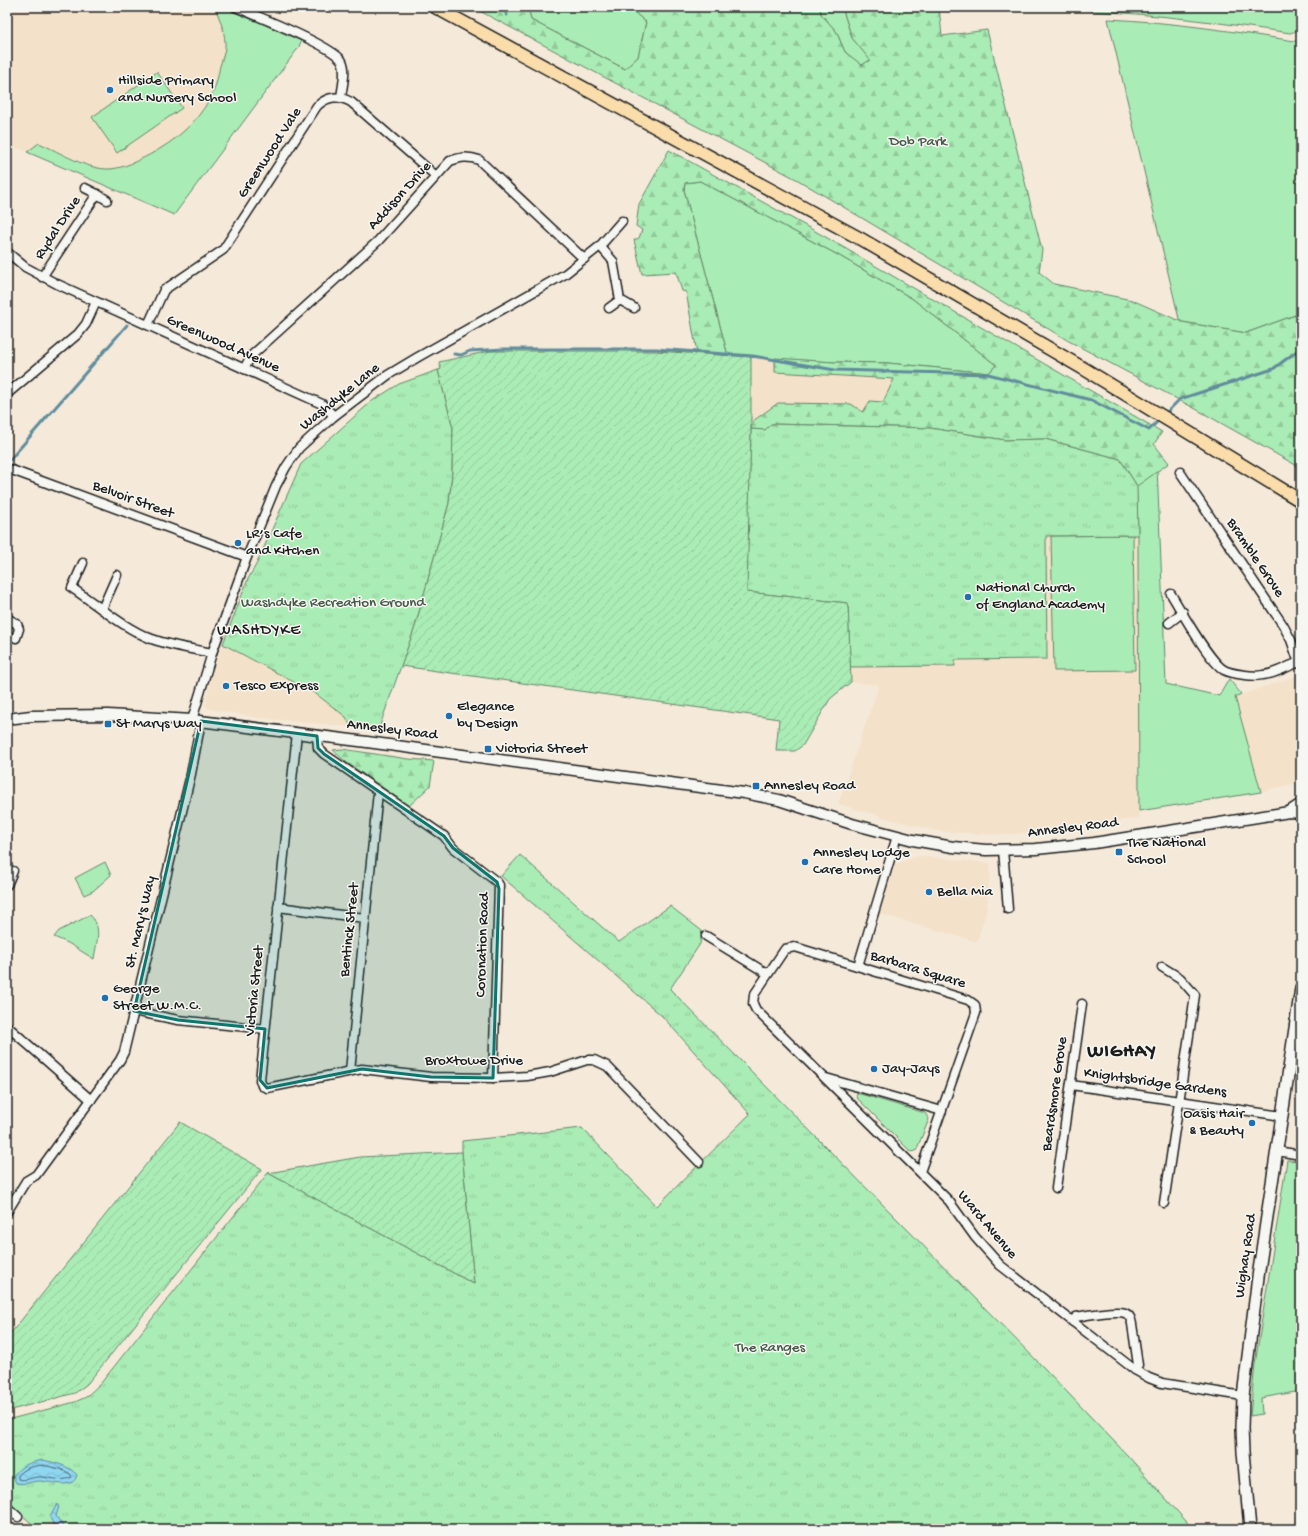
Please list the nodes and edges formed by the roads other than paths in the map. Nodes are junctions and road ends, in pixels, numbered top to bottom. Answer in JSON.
{"nodes":[{"id":1,"x":235,"y":7,"type":"edge"},
{"id":2,"x":435,"y":7,"type":"edge"},
{"id":3,"x":341,"y":98,"type":"junction"},
{"id":4,"x":436,"y":176,"type":"junction"},
{"id":5,"x":85,"y":188,"type":"dead end"},
{"id":6,"x":97,"y":194,"type":"junction"},
{"id":7,"x":107,"y":200,"type":"dead end"},
{"id":8,"x":622,"y":221,"type":"dead end"},
{"id":9,"x":600,"y":246,"type":"junction"},
{"id":10,"x":7,"y":252,"type":"edge"},
{"id":11,"x":584,"y":259,"type":"junction"},
{"id":12,"x":42,"y":277,"type":"junction"},
{"id":13,"x":620,"y":300,"type":"junction"},
{"id":14,"x":96,"y":302,"type":"junction"},
{"id":15,"x":609,"y":308,"type":"dead end"},
{"id":16,"x":634,"y":308,"type":"dead end"},
{"id":17,"x":148,"y":325,"type":"junction"},
{"id":18,"x":244,"y":369,"type":"junction"},
{"id":19,"x":7,"y":394,"type":"edge"},
{"id":20,"x":334,"y":416,"type":"junction"},
{"id":21,"x":9,"y":469,"type":"dead end"},
{"id":22,"x":1180,"y":472,"type":"dead end"},
{"id":23,"x":1301,"y":501,"type":"edge"},
{"id":24,"x":247,"y":557,"type":"junction"},
{"id":25,"x":82,"y":563,"type":"dead end"},
{"id":26,"x":117,"y":575,"type":"dead end"},
{"id":27,"x":1171,"y":594,"type":"dead end"},
{"id":28,"x":102,"y":609,"type":"junction"},
{"id":29,"x":1183,"y":612,"type":"junction"},
{"id":30,"x":7,"y":618,"type":"edge"},
{"id":31,"x":1169,"y":623,"type":"dead end"},
{"id":32,"x":16,"y":638,"type":"dead end"},
{"id":33,"x":212,"y":653,"type":"junction"},
{"id":34,"x":1300,"y":662,"type":"edge"},
{"id":35,"x":7,"y":719,"type":"edge"},
{"id":36,"x":197,"y":721,"type":"junction"},
{"id":37,"x":297,"y":733,"type":"junction"},
{"id":38,"x":317,"y":736,"type":"junction"},
{"id":39,"x":378,"y":792,"type":"junction"},
{"id":40,"x":1301,"y":804,"type":"edge"},
{"id":41,"x":1289,"y":812,"type":"junction"},
{"id":42,"x":1301,"y":812,"type":"edge"},
{"id":43,"x":897,"y":836,"type":"junction"},
{"id":44,"x":1003,"y":850,"type":"junction"},
{"id":45,"x":14,"y":871,"type":"dead end"},
{"id":46,"x":7,"y":885,"type":"edge"},
{"id":47,"x":278,"y":907,"type":"junction"},
{"id":48,"x":1008,"y":910,"type":"dead end"},
{"id":49,"x":365,"y":918,"type":"junction"},
{"id":50,"x":706,"y":936,"type":"dead end"},
{"id":51,"x":858,"y":966,"type":"junction"},
{"id":52,"x":1162,"y":967,"type":"dead end"},
{"id":53,"x":768,"y":974,"type":"junction"},
{"id":54,"x":1301,"y":988,"type":"edge"},
{"id":55,"x":1082,"y":1004,"type":"dead end"},
{"id":56,"x":134,"y":1011,"type":"junction"},
{"id":57,"x":7,"y":1026,"type":"edge"},
{"id":58,"x":265,"y":1029,"type":"junction"},
{"id":59,"x":350,"y":1071,"type":"junction"},
{"id":60,"x":493,"y":1078,"type":"junction"},
{"id":61,"x":825,"y":1078,"type":"junction"},
{"id":62,"x":1071,"y":1085,"type":"junction"},
{"id":63,"x":262,"y":1086,"type":"joint"},
{"id":64,"x":91,"y":1100,"type":"junction"},
{"id":65,"x":1179,"y":1101,"type":"junction"},
{"id":66,"x":942,"y":1111,"type":"junction"},
{"id":67,"x":1282,"y":1116,"type":"junction"},
{"id":68,"x":1277,"y":1151,"type":"junction"},
{"id":69,"x":1301,"y":1155,"type":"edge"},
{"id":70,"x":699,"y":1162,"type":"dead end"},
{"id":71,"x":920,"y":1172,"type":"junction"},
{"id":72,"x":1056,"y":1188,"type":"dead end"},
{"id":73,"x":1164,"y":1204,"type":"dead end"},
{"id":74,"x":7,"y":1212,"type":"edge"},
{"id":75,"x":1073,"y":1322,"type":"junction"},
{"id":76,"x":1135,"y":1370,"type":"junction"},
{"id":77,"x":1243,"y":1396,"type":"junction"},
{"id":78,"x":7,"y":1507,"type":"edge"},
{"id":79,"x":18,"y":1517,"type":"dead end"},
{"id":80,"x":1250,"y":1529,"type":"edge"}],
"edges":[{"from":1,"to":3,"type":"street"},
{"from":2,"to":23,"type":"main road"},
{"from":3,"to":4,"type":"street"},
{"from":3,"to":17,"type":"street","name":"Greenwood Vale"},
{"from":4,"to":11,"type":"street","name":"Addison Drive"},
{"from":4,"to":18,"type":"street","name":"Addison Drive"},
{"from":5,"to":6,"type":"street","name":"Rydal Drive"},
{"from":6,"to":7,"type":"street","name":"Rydal Drive"},
{"from":6,"to":12,"type":"street","name":"Rydal Drive"},
{"from":8,"to":9,"type":"street","name":"Washdyke Lane"},
{"from":9,"to":11,"type":"street","name":"Washdyke Lane"},
{"from":9,"to":13,"type":"street"},
{"from":10,"to":12,"type":"street","name":"Greenwood Avenue"},
{"from":11,"to":20,"type":"street","name":"Washdyke Lane"},
{"from":12,"to":14,"type":"street","name":"Greenwood Avenue"},
{"from":13,"to":15,"type":"street"},
{"from":13,"to":16,"type":"street"},
{"from":14,"to":17,"type":"street","name":"Greenwood Avenue"},
{"from":14,"to":19,"type":"street"},
{"from":17,"to":18,"type":"street","name":"Greenwood Avenue"},
{"from":18,"to":20,"type":"street","name":"Greenwood Avenue"},
{"from":20,"to":24,"type":"street","name":"Washdyke Lane"},
{"from":21,"to":24,"type":"street","name":"Belvoir Street"},
{"from":22,"to":34,"type":"street","name":"Bramble Grove"},
{"from":24,"to":33,"type":"street","name":"Washdyke Lane"},
{"from":25,"to":28,"type":"street"},
{"from":26,"to":28,"type":"street"},
{"from":27,"to":29,"type":"street"},
{"from":28,"to":33,"type":"street"},
{"from":29,"to":31,"type":"street"},
{"from":29,"to":34,"type":"street"},
{"from":30,"to":32,"type":"street"},
{"from":33,"to":36,"type":"street","name":"Washdyke Lane"},
{"from":35,"to":36,"type":"street","name":"Annesley Road"},
{"from":36,"to":37,"type":"street","name":"Annesley Road"},
{"from":36,"to":56,"type":"street","name":"St. Mary's Way"},
{"from":37,"to":38,"type":"street","name":"Annesley Road"},
{"from":37,"to":47,"type":"street","name":"Victoria Street"},
{"from":38,"to":39,"type":"street","name":"Coronation Road"},
{"from":38,"to":43,"type":"street","name":"Annesley Road"},
{"from":39,"to":49,"type":"street","name":"Bentinck Street"},
{"from":39,"to":60,"type":"street","name":"Coronation Road"},
{"from":40,"to":41,"type":"street","name":"Annesley Road"},
{"from":41,"to":42,"type":"street","name":"Annesley Road"},
{"from":41,"to":44,"type":"street","name":"Annesley Road"},
{"from":43,"to":44,"type":"street","name":"Annesley Road"},
{"from":43,"to":51,"type":"street","name":"Barbara Square"},
{"from":44,"to":48,"type":"street"},
{"from":45,"to":46,"type":"street"},
{"from":47,"to":49,"type":"street"},
{"from":47,"to":58,"type":"street","name":"Victoria Street"},
{"from":49,"to":59,"type":"street","name":"Bentinck Street"},
{"from":50,"to":53,"type":"street"},
{"from":51,"to":53,"type":"street","name":"Barbara Square"},
{"from":51,"to":66,"type":"street","name":"Barbara Square"},
{"from":52,"to":65,"type":"street"},
{"from":53,"to":61,"type":"street","name":"Barbara Square"},
{"from":54,"to":67,"type":"main road","name":"Wighay Road"},
{"from":55,"to":62,"type":"street","name":"Beardsmore Grove"},
{"from":56,"to":58,"type":"street"},
{"from":56,"to":64,"type":"street","name":"St. Mary's Way"},
{"from":57,"to":64,"type":"street"},
{"from":58,"to":63,"type":"street","name":"Victoria Street"},
{"from":59,"to":60,"type":"street","name":"Broxtowe Drive"},
{"from":59,"to":63,"type":"street","name":"Broxtowe Drive"},
{"from":60,"to":70,"type":"street","name":"Broxtowe Drive"},
{"from":61,"to":66,"type":"street","name":"Barbara Square"},
{"from":61,"to":71,"type":"street","name":"Barbara Square"},
{"from":62,"to":65,"type":"street","name":"Knightsbridge Gardens"},
{"from":62,"to":72,"type":"street","name":"Beardsmore Grove"},
{"from":64,"to":74,"type":"street","name":"St. Mary's Way"},
{"from":65,"to":67,"type":"street","name":"Knightsbridge Gardens"},
{"from":65,"to":73,"type":"street"},
{"from":66,"to":71,"type":"street","name":"Barbara Square"},
{"from":67,"to":68,"type":"main road","name":"Wighay Road"},
{"from":68,"to":69,"type":"street"},
{"from":68,"to":77,"type":"main road","name":"Wighay Road"},
{"from":71,"to":75,"type":"street","name":"Ward Avenue"},
{"from":75,"to":76,"type":"street","name":"Ward Avenue"},
{"from":75,"to":76,"type":"street"},
{"from":76,"to":77,"type":"street","name":"Ward Avenue"},
{"from":77,"to":80,"type":"main road","name":"Wighay Road"},
{"from":78,"to":79,"type":"street"}]}
